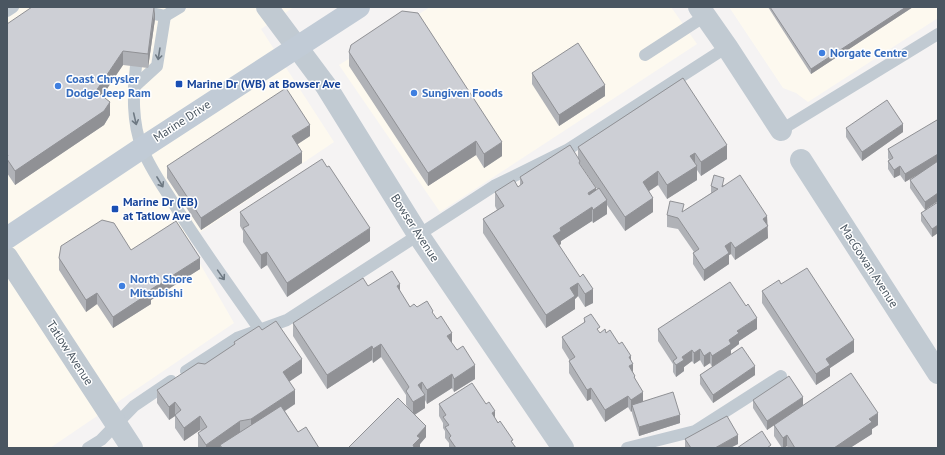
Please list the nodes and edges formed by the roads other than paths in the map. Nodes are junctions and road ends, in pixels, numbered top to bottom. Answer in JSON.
{"nodes":[{"id":1,"x":13,"y":7,"type":"edge"},
{"id":2,"x":180,"y":7,"type":"edge"},
{"id":3,"x":267,"y":7,"type":"edge"},
{"id":4,"x":359,"y":7,"type":"edge"},
{"id":5,"x":7,"y":11,"type":"edge"},
{"id":6,"x":702,"y":11,"type":"edge"},
{"id":7,"x":139,"y":12,"type":"edge"},
{"id":8,"x":165,"y":16,"type":"junction"},
{"id":9,"x":936,"y":39,"type":"edge"},
{"id":10,"x":297,"y":47,"type":"junction"},
{"id":11,"x":726,"y":47,"type":"junction"},
{"id":12,"x":644,"y":55,"type":"dead end"},
{"id":13,"x":136,"y":66,"type":"edge"},
{"id":14,"x":134,"y":87,"type":"junction"},
{"id":15,"x":781,"y":130,"type":"joint"},
{"id":16,"x":142,"y":148,"type":"junction"},
{"id":17,"x":801,"y":160,"type":"dead end"},
{"id":18,"x":419,"y":236,"type":"junction"},
{"id":19,"x":7,"y":238,"type":"edge"},
{"id":20,"x":7,"y":258,"type":"edge"},
{"id":21,"x":260,"y":330,"type":"junction"},
{"id":22,"x":938,"y":373,"type":"edge"},
{"id":23,"x":781,"y":376,"type":"dead end"},
{"id":24,"x":116,"y":424,"type":"junction"},
{"id":25,"x":88,"y":448,"type":"edge"},
{"id":26,"x":132,"y":448,"type":"edge"},
{"id":27,"x":563,"y":448,"type":"edge"},
{"id":28,"x":626,"y":448,"type":"edge"}],
"edges":[{"from":1,"to":5,"type":"lane"},
{"from":2,"to":8,"type":"lane"},
{"from":3,"to":10,"type":"street","name":"Bowser Avenue"},
{"from":4,"to":10,"type":"main road","name":"Marine Drive"},
{"from":6,"to":11,"type":"street"},
{"from":6,"to":12,"type":"lane"},
{"from":7,"to":8,"type":"lane"},
{"from":8,"to":14,"type":"lane","one_way":true},
{"from":9,"to":15,"type":"lane"},
{"from":10,"to":16,"type":"main road","name":"Marine Drive"},
{"from":10,"to":18,"type":"street","name":"Bowser Avenue"},
{"from":11,"to":15,"type":"street"},
{"from":11,"to":18,"type":"lane"},
{"from":13,"to":14,"type":"lane"},
{"from":14,"to":16,"type":"lane","one_way":true},
{"from":16,"to":19,"type":"main road","name":"Marine Drive"},
{"from":16,"to":21,"type":"lane","one_way":true},
{"from":17,"to":22,"type":"street","name":"MacGowan Avenue"},
{"from":18,"to":21,"type":"lane"},
{"from":18,"to":27,"type":"street","name":"Bowser Avenue"},
{"from":20,"to":24,"type":"street","name":"Tatlow Avenue"},
{"from":21,"to":24,"type":"lane"},
{"from":23,"to":28,"type":"lane"},
{"from":24,"to":25,"type":"lane"},
{"from":24,"to":26,"type":"street","name":"Tatlow Avenue"}]}
